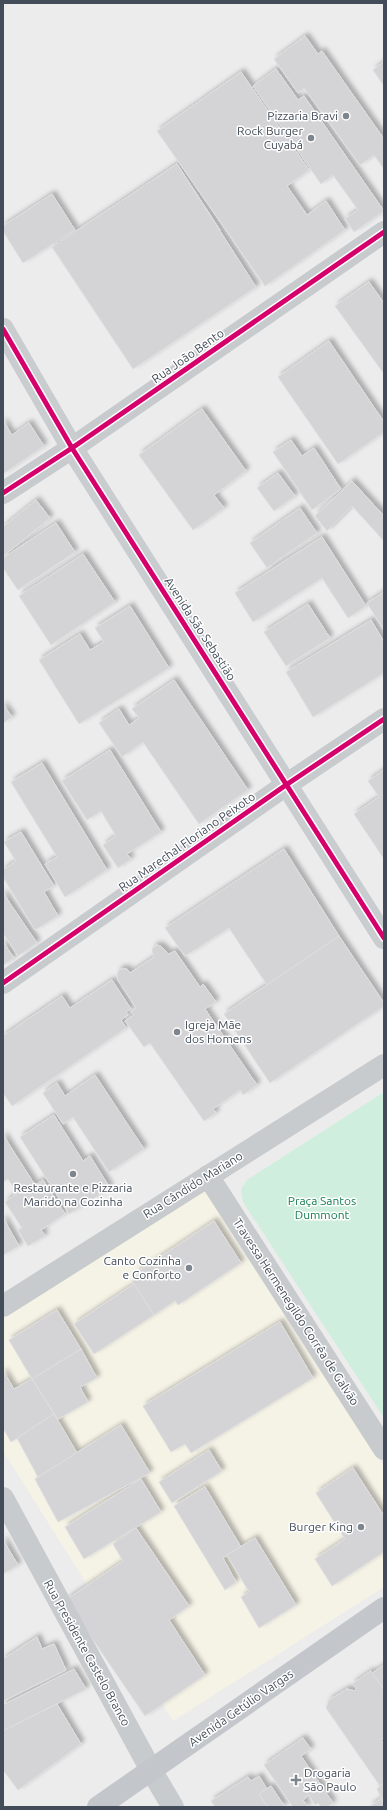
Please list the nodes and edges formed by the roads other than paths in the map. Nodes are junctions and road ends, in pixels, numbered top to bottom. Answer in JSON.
{"nodes":[{"id":1,"x":384,"y":232,"type":"edge"},
{"id":2,"x":3,"y":329,"type":"edge"},
{"id":3,"x":72,"y":448,"type":"junction"},
{"id":4,"x":3,"y":493,"type":"edge"},
{"id":5,"x":384,"y":719,"type":"edge"},
{"id":6,"x":286,"y":784,"type":"junction"},
{"id":7,"x":384,"y":938,"type":"edge"},
{"id":8,"x":3,"y":983,"type":"edge"},
{"id":9,"x":384,"y":1065,"type":"edge"},
{"id":10,"x":208,"y":1176,"type":"junction"},
{"id":11,"x":3,"y":1306,"type":"edge"},
{"id":12,"x":384,"y":1449,"type":"edge"},
{"id":13,"x":3,"y":1498,"type":"edge"},
{"id":14,"x":384,"y":1608,"type":"edge"},
{"id":15,"x":151,"y":1770,"type":"junction"},
{"id":16,"x":98,"y":1807,"type":"edge"},
{"id":17,"x":173,"y":1807,"type":"edge"}],
"edges":[{"from":1,"to":3,"type":"street","name":"Rua João Bento"},
{"from":2,"to":3,"type":"street","name":"Avenida São Sebastião"},
{"from":3,"to":4,"type":"street","name":"Rua João Bento"},
{"from":3,"to":6,"type":"street","name":"Avenida São Sebastião"},
{"from":5,"to":6,"type":"street","name":"Rua Marechal Floriano Peixoto"},
{"from":6,"to":7,"type":"street","name":"Avenida São Sebastião"},
{"from":6,"to":8,"type":"street","name":"Rua Marechal Floriano Peixoto"},
{"from":9,"to":10,"type":"street","name":"Rua Cândido Mariano"},
{"from":10,"to":11,"type":"street","name":"Rua Cândido Mariano"},
{"from":10,"to":12,"type":"street","name":"Travessa Hermenegildo Corrêa de Galvão"},
{"from":13,"to":15,"type":"street","name":"Rua Presidente Castelo Branco"},
{"from":14,"to":15,"type":"main road","name":"Avenida Getúlio Vargas"},
{"from":15,"to":16,"type":"main road","name":"Avenida Getúlio Vargas"},
{"from":15,"to":17,"type":"street","name":"Rua Presidente Castelo Branco"}]}
